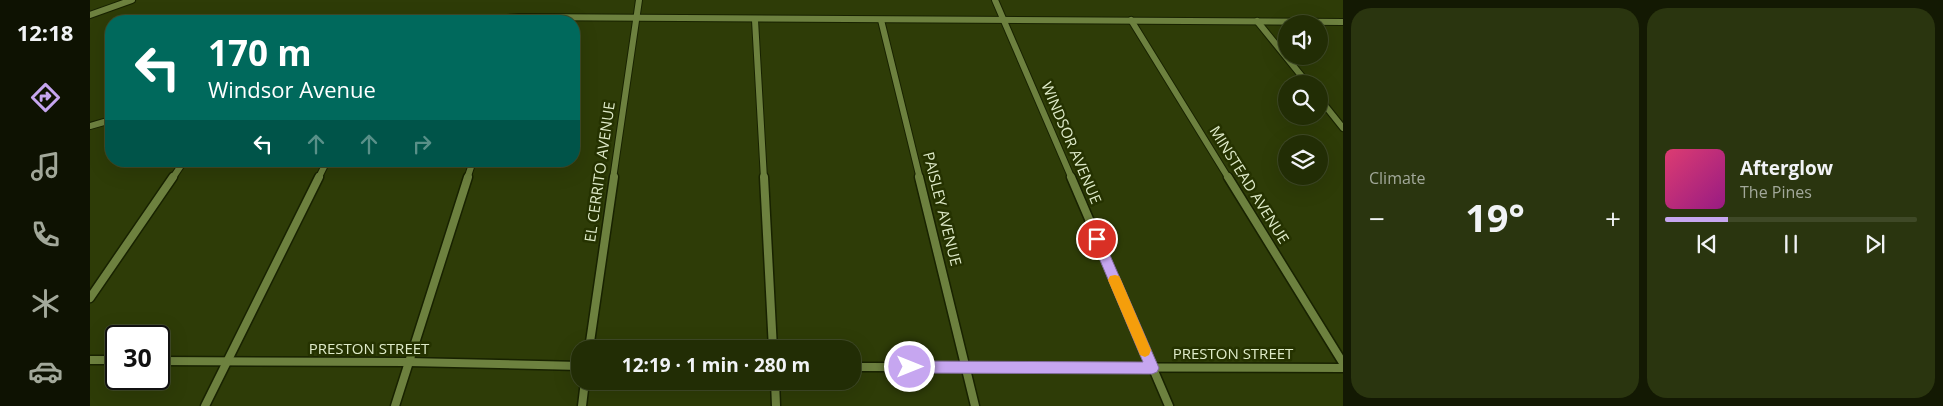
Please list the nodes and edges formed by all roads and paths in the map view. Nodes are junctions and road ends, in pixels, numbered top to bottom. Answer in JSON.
{"nodes":[{"id":1,"x":132,"y":0,"type":"edge"},
{"id":2,"x":639,"y":0,"type":"edge"},
{"id":3,"x":995,"y":0,"type":"edge"},
{"id":4,"x":90,"y":15,"type":"edge"},
{"id":5,"x":580,"y":18,"type":"edge"},
{"id":6,"x":636,"y":18,"type":"junction"},
{"id":7,"x":1003,"y":19,"type":"junction"},
{"id":8,"x":755,"y":20,"type":"junction"},
{"id":9,"x":881,"y":20,"type":"junction"},
{"id":10,"x":1131,"y":20,"type":"junction"},
{"id":11,"x":1257,"y":21,"type":"junction"},
{"id":12,"x":1343,"y":22,"type":"edge"},
{"id":13,"x":1301,"y":75,"type":"edge"},
{"id":14,"x":1328,"y":109,"type":"edge"},
{"id":15,"x":105,"y":122,"type":"edge"},
{"id":16,"x":90,"y":126,"type":"edge"},
{"id":17,"x":1343,"y":128,"type":"edge"},
{"id":18,"x":180,"y":167,"type":"edge"},
{"id":19,"x":324,"y":167,"type":"edge"},
{"id":20,"x":471,"y":167,"type":"edge"},
{"id":21,"x":90,"y":298,"type":"edge"},
{"id":22,"x":590,"y":340,"type":"edge"},
{"id":23,"x":773,"y":340,"type":"edge"},
{"id":24,"x":90,"y":360,"type":"edge"},
{"id":25,"x":105,"y":360,"type":"edge"},
{"id":26,"x":170,"y":361,"type":"edge"},
{"id":27,"x":227,"y":362,"type":"junction"},
{"id":28,"x":409,"y":362,"type":"junction"},
{"id":29,"x":1343,"y":363,"type":"edge"},
{"id":30,"x":571,"y":366,"type":"edge"},
{"id":31,"x":861,"y":367,"type":"edge"},
{"id":32,"x":966,"y":367,"type":"junction"},
{"id":33,"x":1152,"y":368,"type":"junction"},
{"id":34,"x":1343,"y":368,"type":"edge"},
{"id":35,"x":584,"y":390,"type":"edge"},
{"id":36,"x":775,"y":390,"type":"edge"},
{"id":37,"x":205,"y":406,"type":"edge"},
{"id":38,"x":395,"y":406,"type":"edge"},
{"id":39,"x":582,"y":406,"type":"edge"},
{"id":40,"x":776,"y":406,"type":"edge"},
{"id":41,"x":975,"y":406,"type":"edge"},
{"id":42,"x":1169,"y":406,"type":"edge"}],
"edges":[{"from":1,"to":4,"type":"street"},
{"from":2,"to":6,"type":"street","name":"EL CERRITO AVENUE"},
{"from":3,"to":7,"type":"street","name":"WINDSOR AVENUE"},
{"from":5,"to":6,"type":"street"},
{"from":6,"to":8,"type":"street"},
{"from":6,"to":22,"type":"street","name":"EL CERRITO AVENUE"},
{"from":7,"to":9,"type":"street"},
{"from":7,"to":10,"type":"street"},
{"from":7,"to":33,"type":"street","name":"WINDSOR AVENUE"},
{"from":8,"to":9,"type":"street"},
{"from":8,"to":23,"type":"street"},
{"from":9,"to":32,"type":"street","name":"PAISLEY AVENUE"},
{"from":10,"to":11,"type":"street"},
{"from":10,"to":29,"type":"street","name":"MINSTEAD AVENUE"},
{"from":11,"to":12,"type":"street"},
{"from":11,"to":13,"type":"street"},
{"from":14,"to":17,"type":"street"},
{"from":15,"to":16,"type":"street"},
{"from":18,"to":21,"type":"street"},
{"from":19,"to":27,"type":"street"},
{"from":20,"to":28,"type":"street"},
{"from":24,"to":25,"type":"street"},
{"from":26,"to":27,"type":"street","name":"PRESTON STREET"},
{"from":27,"to":28,"type":"street","name":"PRESTON STREET"},
{"from":27,"to":37,"type":"street"},
{"from":28,"to":30,"type":"street","name":"PRESTON STREET"},
{"from":28,"to":38,"type":"street"},
{"from":31,"to":32,"type":"street","name":"PRESTON STREET"},
{"from":32,"to":33,"type":"street","name":"PRESTON STREET"},
{"from":32,"to":41,"type":"street","name":"PAISLEY AVENUE"},
{"from":33,"to":34,"type":"street","name":"PRESTON STREET"},
{"from":33,"to":42,"type":"street","name":"WINDSOR AVENUE"},
{"from":35,"to":39,"type":"street"},
{"from":36,"to":40,"type":"street"}]}
